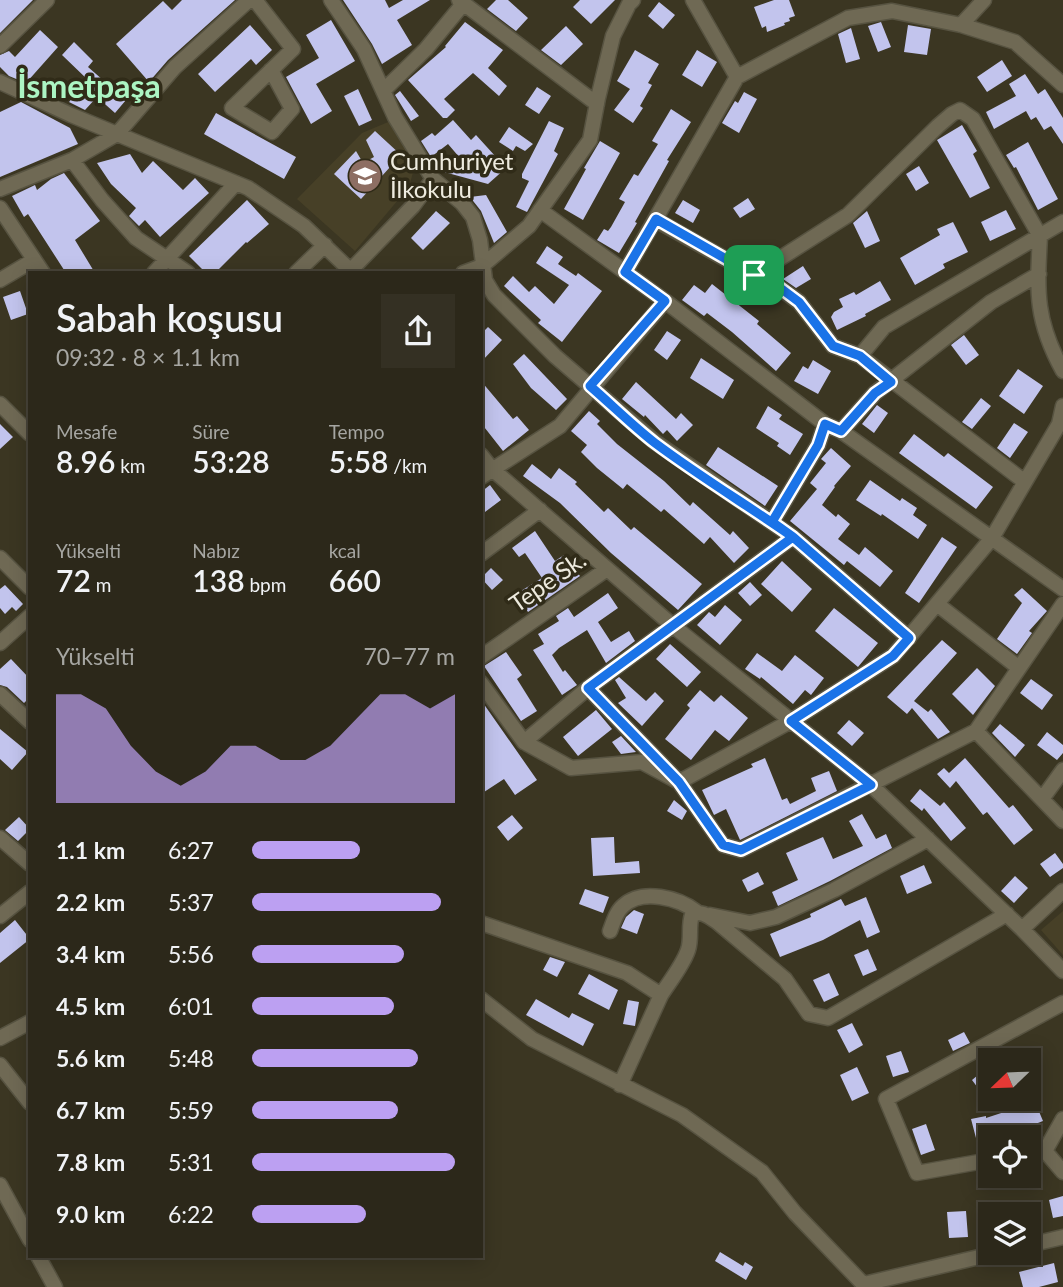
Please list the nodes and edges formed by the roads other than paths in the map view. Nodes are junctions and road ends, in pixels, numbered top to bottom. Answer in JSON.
{"nodes":[{"id":1,"x":47,"y":0,"type":"edge"},
{"id":2,"x":249,"y":0,"type":"edge"},
{"id":3,"x":255,"y":0,"type":"edge"},
{"id":4,"x":331,"y":0,"type":"edge"},
{"id":5,"x":633,"y":0,"type":"edge"},
{"id":6,"x":693,"y":0,"type":"edge"},
{"id":7,"x":984,"y":0,"type":"edge"},
{"id":8,"x":463,"y":1,"type":"edge"},
{"id":9,"x":961,"y":25,"type":"junction"},
{"id":10,"x":0,"y":46,"type":"edge"},
{"id":11,"x":271,"y":70,"type":"junction"},
{"id":12,"x":737,"y":77,"type":"junction"},
{"id":13,"x":0,"y":82,"type":"edge"},
{"id":14,"x":1063,"y":85,"type":"edge"},
{"id":15,"x":383,"y":91,"type":"junction"},
{"id":16,"x":597,"y":104,"type":"junction"},
{"id":17,"x":117,"y":134,"type":"junction"},
{"id":18,"x":72,"y":160,"type":"junction"},
{"id":19,"x":433,"y":179,"type":"junction"},
{"id":20,"x":236,"y":183,"type":"junction"},
{"id":21,"x":0,"y":189,"type":"edge"},
{"id":22,"x":0,"y":208,"type":"edge"},
{"id":23,"x":540,"y":210,"type":"junction"},
{"id":24,"x":656,"y":219,"type":"junction"},
{"id":25,"x":1063,"y":222,"type":"edge"},
{"id":26,"x":1040,"y":236,"type":"junction"},
{"id":27,"x":325,"y":245,"type":"junction"},
{"id":28,"x":167,"y":259,"type":"junction"},
{"id":29,"x":34,"y":260,"type":"junction"},
{"id":30,"x":482,"y":266,"type":"junction"},
{"id":31,"x":42,"y":271,"type":"edge"},
{"id":32,"x":156,"y":271,"type":"edge"},
{"id":33,"x":185,"y":271,"type":"edge"},
{"id":34,"x":298,"y":271,"type":"edge"},
{"id":35,"x":351,"y":271,"type":"edge"},
{"id":36,"x":353,"y":271,"type":"edge"},
{"id":37,"x":469,"y":271,"type":"edge"},
{"id":38,"x":625,"y":272,"type":"junction"},
{"id":39,"x":1039,"y":274,"type":"junction"},
{"id":40,"x":754,"y":275,"type":"junction"},
{"id":41,"x":0,"y":280,"type":"edge"},
{"id":42,"x":665,"y":301,"type":"junction"},
{"id":43,"x":860,"y":356,"type":"junction"},
{"id":44,"x":1063,"y":371,"type":"edge"},
{"id":45,"x":891,"y":382,"type":"junction"},
{"id":46,"x":590,"y":386,"type":"junction"},
{"id":47,"x":0,"y":404,"type":"edge"},
{"id":48,"x":1063,"y":407,"type":"edge"},
{"id":49,"x":825,"y":424,"type":"junction"},
{"id":50,"x":28,"y":431,"type":"edge"},
{"id":51,"x":841,"y":431,"type":"junction"},
{"id":52,"x":487,"y":473,"type":"edge"},
{"id":53,"x":1025,"y":482,"type":"junction"},
{"id":54,"x":540,"y":510,"type":"junction"},
{"id":55,"x":772,"y":522,"type":"junction"},
{"id":56,"x":793,"y":537,"type":"junction"},
{"id":57,"x":992,"y":538,"type":"junction"},
{"id":58,"x":483,"y":553,"type":"edge"},
{"id":59,"x":0,"y":558,"type":"edge"},
{"id":60,"x":607,"y":569,"type":"junction"},
{"id":61,"x":28,"y":586,"type":"edge"},
{"id":62,"x":1063,"y":589,"type":"edge"},
{"id":63,"x":937,"y":604,"type":"junction"},
{"id":64,"x":1063,"y":604,"type":"edge"},
{"id":65,"x":28,"y":618,"type":"edge"},
{"id":66,"x":672,"y":625,"type":"junction"},
{"id":67,"x":909,"y":638,"type":"junction"},
{"id":68,"x":0,"y":643,"type":"edge"},
{"id":69,"x":483,"y":656,"type":"edge"},
{"id":70,"x":1019,"y":668,"type":"junction"},
{"id":71,"x":483,"y":686,"type":"edge"},
{"id":72,"x":588,"y":688,"type":"junction"},
{"id":73,"x":0,"y":694,"type":"edge"},
{"id":74,"x":28,"y":720,"type":"edge"},
{"id":75,"x":791,"y":721,"type":"junction"},
{"id":76,"x":976,"y":731,"type":"junction"},
{"id":77,"x":524,"y":742,"type":"junction"},
{"id":78,"x":1063,"y":770,"type":"edge"},
{"id":79,"x":679,"y":782,"type":"junction"},
{"id":80,"x":871,"y":785,"type":"junction"},
{"id":81,"x":1042,"y":799,"type":"junction"},
{"id":82,"x":1063,"y":821,"type":"edge"},
{"id":83,"x":0,"y":838,"type":"edge"},
{"id":84,"x":928,"y":839,"type":"junction"},
{"id":85,"x":28,"y":862,"type":"edge"},
{"id":86,"x":1063,"y":891,"type":"edge"},
{"id":87,"x":28,"y":894,"type":"edge"},
{"id":88,"x":701,"y":913,"type":"junction"},
{"id":89,"x":1007,"y":915,"type":"junction"},
{"id":90,"x":0,"y":916,"type":"edge"},
{"id":91,"x":483,"y":924,"type":"edge"},
{"id":92,"x":1022,"y":929,"type":"junction"},
{"id":93,"x":610,"y":931,"type":"dead end"},
{"id":94,"x":1063,"y":971,"type":"edge"},
{"id":95,"x":661,"y":995,"type":"junction"},
{"id":96,"x":483,"y":1001,"type":"edge"},
{"id":97,"x":1063,"y":1003,"type":"edge"},
{"id":98,"x":28,"y":1023,"type":"edge"},
{"id":99,"x":0,"y":1038,"type":"edge"},
{"id":100,"x":0,"y":1065,"type":"edge"},
{"id":101,"x":620,"y":1085,"type":"junction"},
{"id":102,"x":28,"y":1100,"type":"edge"},
{"id":103,"x":1063,"y":1119,"type":"edge"},
{"id":104,"x":1045,"y":1151,"type":"junction"},
{"id":105,"x":1041,"y":1152,"type":"edge"},
{"id":106,"x":978,"y":1162,"type":"edge"},
{"id":107,"x":1063,"y":1172,"type":"edge"},
{"id":108,"x":0,"y":1185,"type":"edge"},
{"id":109,"x":28,"y":1236,"type":"edge"},
{"id":110,"x":1063,"y":1237,"type":"edge"},
{"id":111,"x":1041,"y":1242,"type":"edge"},
{"id":112,"x":978,"y":1257,"type":"edge"},
{"id":113,"x":39,"y":1258,"type":"edge"},
{"id":114,"x":865,"y":1285,"type":"edge"},
{"id":115,"x":55,"y":1287,"type":"edge"}],
"edges":[{"from":1,"to":10,"type":"street"},
{"from":2,"to":17,"type":"street"},
{"from":3,"to":11,"type":"street"},
{"from":4,"to":15,"type":"street"},
{"from":5,"to":16,"type":"street"},
{"from":6,"to":12,"type":"street"},
{"from":7,"to":9,"type":"street"},
{"from":8,"to":15,"type":"street"},
{"from":8,"to":16,"type":"street"},
{"from":9,"to":12,"type":"street"},
{"from":9,"to":14,"type":"street"},
{"from":11,"to":11,"type":"street"},
{"from":12,"to":24,"type":"street"},
{"from":13,"to":17,"type":"street"},
{"from":15,"to":19,"type":"street"},
{"from":16,"to":23,"type":"street"},
{"from":17,"to":18,"type":"street"},
{"from":17,"to":20,"type":"street"},
{"from":18,"to":21,"type":"street"},
{"from":18,"to":28,"type":"street"},
{"from":19,"to":30,"type":"street"},
{"from":19,"to":36,"type":"street"},
{"from":20,"to":27,"type":"street"},
{"from":20,"to":28,"type":"street"},
{"from":22,"to":29,"type":"street"},
{"from":23,"to":30,"type":"street"},
{"from":23,"to":38,"type":"street"},
{"from":24,"to":38,"type":"street"},
{"from":24,"to":40,"type":"street"},
{"from":25,"to":26,"type":"street"},
{"from":26,"to":39,"type":"street"},
{"from":26,"to":40,"type":"street"},
{"from":26,"to":43,"type":"street"},
{"from":27,"to":34,"type":"street"},
{"from":27,"to":35,"type":"street"},
{"from":28,"to":32,"type":"street"},
{"from":28,"to":33,"type":"street"},
{"from":29,"to":31,"type":"street"},
{"from":29,"to":41,"type":"street"},
{"from":30,"to":37,"type":"street"},
{"from":30,"to":46,"type":"street"},
{"from":38,"to":42,"type":"street"},
{"from":39,"to":44,"type":"street"},
{"from":39,"to":45,"type":"street"},
{"from":40,"to":43,"type":"street"},
{"from":42,"to":46,"type":"street"},
{"from":42,"to":49,"type":"street"},
{"from":43,"to":45,"type":"street"},
{"from":45,"to":51,"type":"street"},
{"from":45,"to":53,"type":"street"},
{"from":46,"to":52,"type":"street"},
{"from":46,"to":55,"type":"street"},
{"from":47,"to":50,"type":"street"},
{"from":48,"to":53,"type":"street"},
{"from":49,"to":51,"type":"street"},
{"from":49,"to":55,"type":"street"},
{"from":51,"to":57,"type":"street"},
{"from":52,"to":54,"type":"street"},
{"from":53,"to":57,"type":"street"},
{"from":54,"to":58,"type":"street"},
{"from":54,"to":60,"type":"street"},
{"from":55,"to":56,"type":"street"},
{"from":56,"to":66,"type":"street"},
{"from":56,"to":67,"type":"street"},
{"from":57,"to":62,"type":"street"},
{"from":57,"to":63,"type":"street"},
{"from":59,"to":61,"type":"street"},
{"from":60,"to":66,"type":"street"},
{"from":60,"to":69,"type":"street","name":"Tepe Sk."},
{"from":63,"to":67,"type":"street"},
{"from":63,"to":70,"type":"street"},
{"from":64,"to":70,"type":"street"},
{"from":65,"to":68,"type":"street"},
{"from":66,"to":72,"type":"street"},
{"from":66,"to":75,"type":"street"},
{"from":67,"to":75,"type":"street"},
{"from":70,"to":76,"type":"street"},
{"from":71,"to":77,"type":"street"},
{"from":72,"to":77,"type":"street"},
{"from":72,"to":79,"type":"street"},
{"from":73,"to":74,"type":"street"},
{"from":75,"to":79,"type":"street"},
{"from":75,"to":80,"type":"street"},
{"from":76,"to":80,"type":"street"},
{"from":76,"to":81,"type":"street"},
{"from":77,"to":79,"type":"street"},
{"from":78,"to":81,"type":"street"},
{"from":79,"to":80,"type":"street"},
{"from":80,"to":84,"type":"street"},
{"from":81,"to":82,"type":"street"},
{"from":83,"to":85,"type":"street"},
{"from":84,"to":88,"type":"street"},
{"from":84,"to":89,"type":"street"},
{"from":86,"to":92,"type":"street"},
{"from":87,"to":90,"type":"street"},
{"from":88,"to":89,"type":"street"},
{"from":88,"to":93,"type":"street"},
{"from":88,"to":95,"type":"street"},
{"from":89,"to":92,"type":"street"},
{"from":91,"to":95,"type":"street"},
{"from":92,"to":94,"type":"street"},
{"from":95,"to":101,"type":"street"},
{"from":96,"to":101,"type":"street"},
{"from":97,"to":106,"type":"street"},
{"from":98,"to":99,"type":"street"},
{"from":100,"to":102,"type":"street"},
{"from":101,"to":114,"type":"street"},
{"from":103,"to":104,"type":"street"},
{"from":104,"to":105,"type":"street"},
{"from":104,"to":107,"type":"street"},
{"from":108,"to":109,"type":"street"},
{"from":110,"to":111,"type":"street"},
{"from":112,"to":114,"type":"street"},
{"from":113,"to":115,"type":"street"}]}
